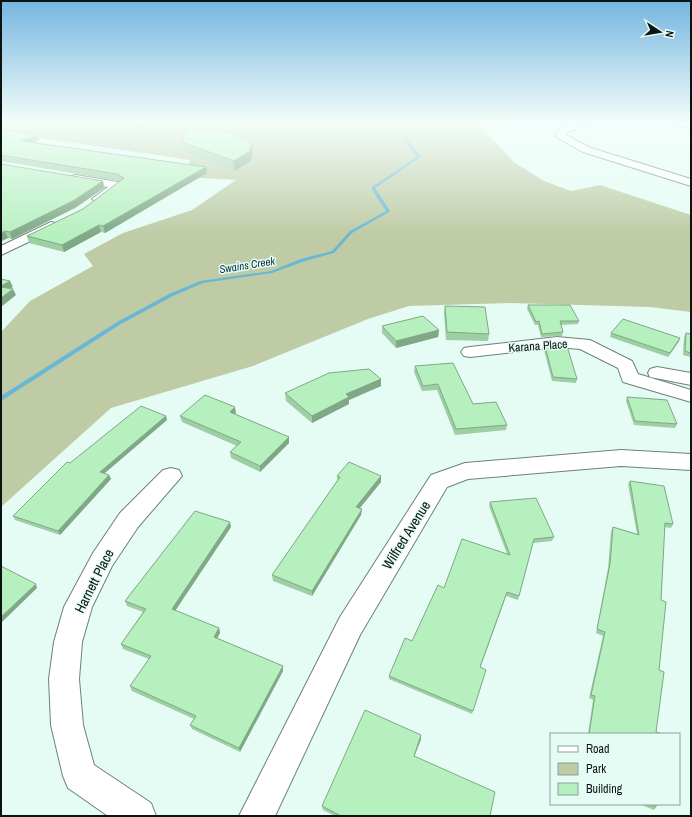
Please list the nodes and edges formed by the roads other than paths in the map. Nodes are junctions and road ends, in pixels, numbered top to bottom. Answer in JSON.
{"nodes":[{"id":1,"x":619,"y":160,"type":"edge"},
{"id":2,"x":64,"y":176,"type":"edge"},
{"id":3,"x":691,"y":183,"type":"edge"},
{"id":4,"x":86,"y":208,"type":"edge"},
{"id":5,"x":65,"y":219,"type":"edge"},
{"id":6,"x":1,"y":251,"type":"edge"},
{"id":7,"x":470,"y":352,"type":"dead end"},
{"id":8,"x":626,"y":365,"type":"junction"},
{"id":9,"x":691,"y":379,"type":"edge"},
{"id":10,"x":691,"y":396,"type":"edge"},
{"id":11,"x":691,"y":462,"type":"edge"},
{"id":12,"x":171,"y":476,"type":"dead end"},
{"id":13,"x":138,"y":816,"type":"edge"},
{"id":14,"x":258,"y":816,"type":"edge"}],
"edges":[{"from":1,"to":3,"type":"street"},
{"from":2,"to":4,"type":"street"},
{"from":5,"to":6,"type":"street"},
{"from":7,"to":8,"type":"street","name":"Karana Place"},
{"from":8,"to":9,"type":"street","name":"Karana Place"},
{"from":8,"to":10,"type":"street","name":"Karana Place"},
{"from":11,"to":14,"type":"street","name":"Wilfred Avenue"},
{"from":12,"to":13,"type":"street","name":"Harnett Place"}]}
